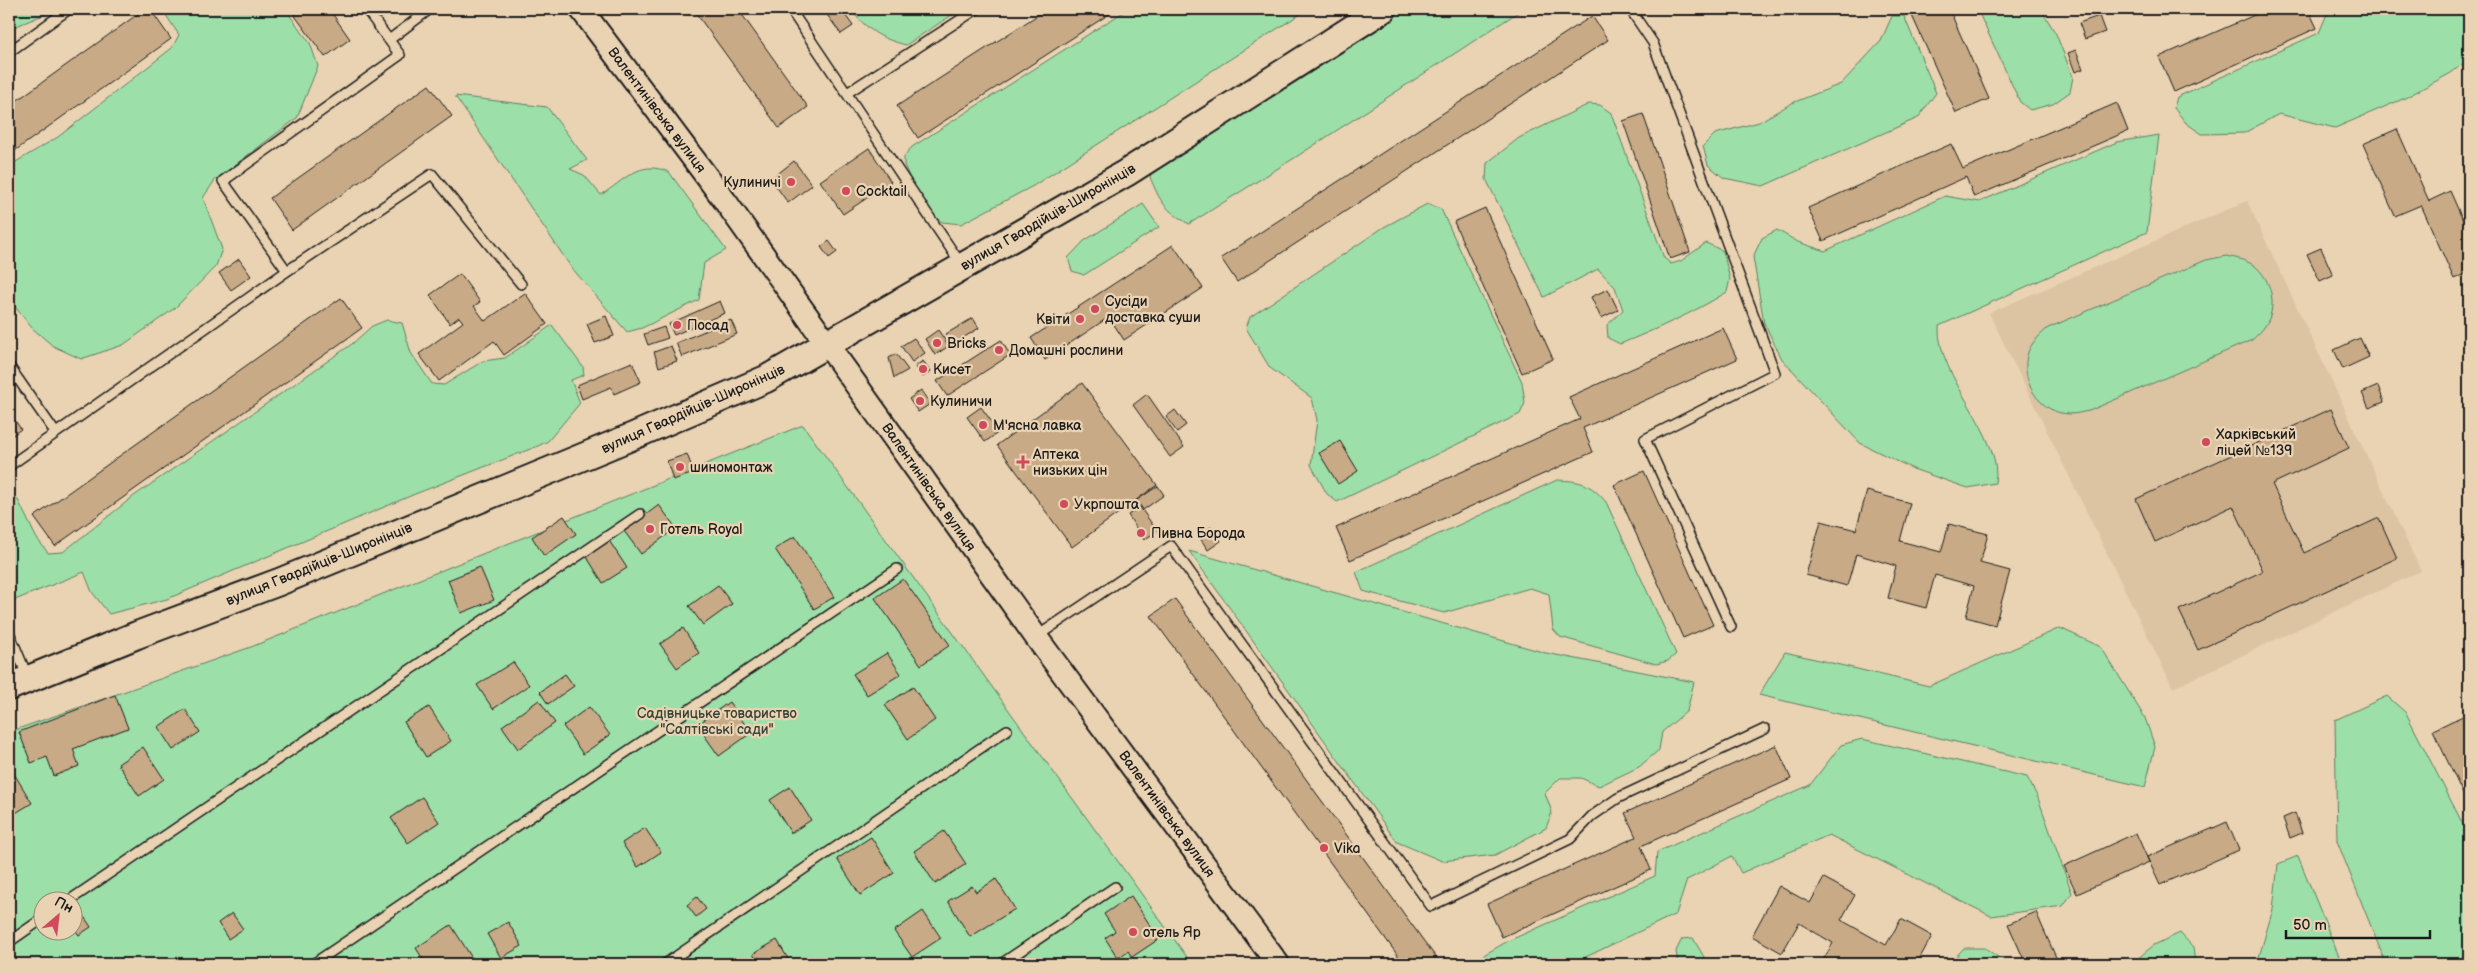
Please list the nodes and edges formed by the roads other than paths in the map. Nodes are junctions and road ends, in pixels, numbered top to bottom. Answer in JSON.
{"nodes":[{"id":1,"x":69,"y":9,"type":"edge"},
{"id":2,"x":366,"y":9,"type":"edge"},
{"id":3,"x":430,"y":9,"type":"edge"},
{"id":4,"x":581,"y":9,"type":"edge"},
{"id":5,"x":790,"y":9,"type":"edge"},
{"id":6,"x":977,"y":9,"type":"edge"},
{"id":7,"x":1382,"y":9,"type":"edge"},
{"id":8,"x":1630,"y":9,"type":"edge"},
{"id":9,"x":388,"y":40,"type":"junction"},
{"id":10,"x":9,"y":52,"type":"edge"},
{"id":11,"x":846,"y":93,"type":"junction"},
{"id":12,"x":963,"y":266,"type":"junction"},
{"id":13,"x":287,"y":271,"type":"junction"},
{"id":14,"x":521,"y":284,"type":"dead end"},
{"id":15,"x":829,"y":344,"type":"junction"},
{"id":16,"x":9,"y":366,"type":"edge"},
{"id":17,"x":55,"y":432,"type":"junction"},
{"id":18,"x":9,"y":466,"type":"edge"},
{"id":19,"x":640,"y":514,"type":"dead end"},
{"id":20,"x":897,"y":569,"type":"dead end"},
{"id":21,"x":1731,"y":627,"type":"dead end"},
{"id":22,"x":9,"y":632,"type":"edge"},
{"id":23,"x":1036,"y":637,"type":"junction"},
{"id":24,"x":19,"y":683,"type":"edge"},
{"id":25,"x":1765,"y":729,"type":"dead end"},
{"id":26,"x":1008,"y":730,"type":"dead end"},
{"id":27,"x":1115,"y":887,"type":"dead end"},
{"id":28,"x":82,"y":892,"type":"edge"},
{"id":29,"x":32,"y":926,"type":"edge"},
{"id":30,"x":9,"y":942,"type":"edge"},
{"id":31,"x":313,"y":964,"type":"edge"},
{"id":32,"x":664,"y":964,"type":"edge"},
{"id":33,"x":1002,"y":964,"type":"edge"},
{"id":34,"x":1278,"y":964,"type":"edge"}],
"edges":[{"from":1,"to":10,"type":"lane"},
{"from":2,"to":9,"type":"lane"},
{"from":3,"to":9,"type":"lane"},
{"from":4,"to":15,"type":"street","name":"Валентинівська вулиця"},
{"from":5,"to":11,"type":"lane"},
{"from":6,"to":11,"type":"lane"},
{"from":7,"to":12,"type":"main road","name":"вулиця Гвардійців-Широнінців"},
{"from":8,"to":21,"type":"lane"},
{"from":9,"to":13,"type":"lane"},
{"from":11,"to":12,"type":"lane"},
{"from":12,"to":15,"type":"main road","name":"вулиця Гвардійців-Широнінців"},
{"from":13,"to":14,"type":"lane"},
{"from":13,"to":17,"type":"lane"},
{"from":15,"to":23,"type":"street","name":"Валентинівська вулиця"},
{"from":15,"to":24,"type":"main road","name":"вулиця Гвардійців-Широнінців"},
{"from":16,"to":17,"type":"lane"},
{"from":17,"to":18,"type":"lane"},
{"from":19,"to":28,"type":"lane"},
{"from":20,"to":31,"type":"lane"},
{"from":22,"to":24,"type":"lane"},
{"from":23,"to":25,"type":"lane"},
{"from":23,"to":34,"type":"street","name":"Валентинівська вулиця"},
{"from":26,"to":32,"type":"lane"},
{"from":27,"to":33,"type":"lane"},
{"from":29,"to":30,"type":"lane"}]}
